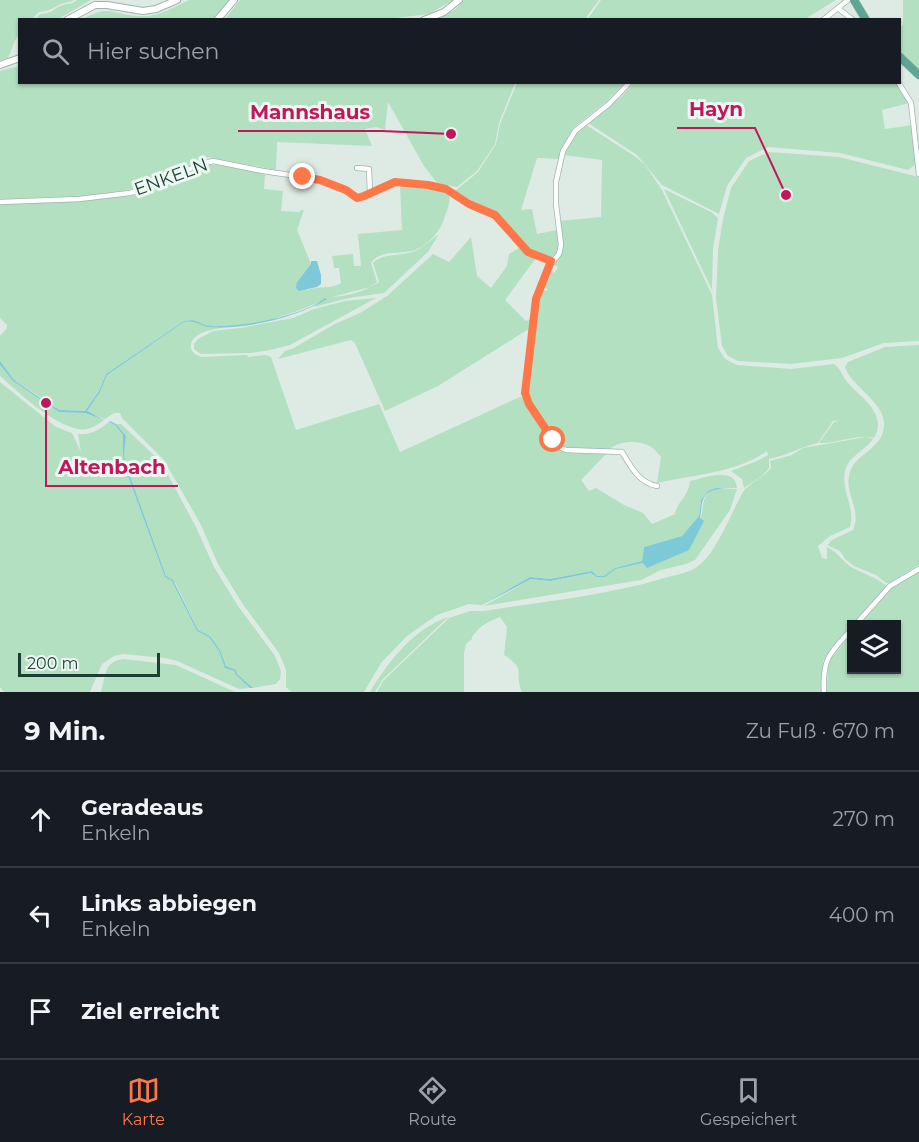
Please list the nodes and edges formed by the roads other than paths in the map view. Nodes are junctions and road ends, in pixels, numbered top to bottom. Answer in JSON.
{"nodes":[{"id":1,"x":177,"y":0,"type":"edge"},
{"id":2,"x":234,"y":0,"type":"edge"},
{"id":3,"x":459,"y":0,"type":"edge"},
{"id":4,"x":848,"y":0,"type":"edge"},
{"id":5,"x":854,"y":0,"type":"edge"},
{"id":6,"x":839,"y":9,"type":"junction"},
{"id":7,"x":71,"y":18,"type":"edge"},
{"id":8,"x":219,"y":18,"type":"edge"},
{"id":9,"x":429,"y":18,"type":"edge"},
{"id":10,"x":826,"y":18,"type":"edge"},
{"id":11,"x":850,"y":18,"type":"edge"},
{"id":12,"x":865,"y":18,"type":"edge"},
{"id":13,"x":901,"y":58,"type":"edge"},
{"id":14,"x":18,"y":59,"type":"edge"},
{"id":15,"x":0,"y":65,"type":"edge"},
{"id":16,"x":919,"y":75,"type":"edge"},
{"id":17,"x":628,"y":84,"type":"edge"},
{"id":18,"x":899,"y":84,"type":"edge"},
{"id":19,"x":357,"y":168,"type":"dead end"},
{"id":20,"x":919,"y":174,"type":"edge"},
{"id":21,"x":370,"y":193,"type":"junction"},
{"id":22,"x":0,"y":202,"type":"edge"},
{"id":23,"x":551,"y":261,"type":"junction"},
{"id":24,"x":657,"y":486,"type":"dead end"},
{"id":25,"x":919,"y":568,"type":"edge"},
{"id":26,"x":860,"y":620,"type":"edge"},
{"id":27,"x":847,"y":635,"type":"edge"},
{"id":28,"x":824,"y":692,"type":"edge"}],
"edges":[{"from":1,"to":7,"type":"street"},
{"from":2,"to":8,"type":"street"},
{"from":3,"to":9,"type":"street"},
{"from":4,"to":6,"type":"street"},
{"from":5,"to":12,"type":"main road"},
{"from":6,"to":10,"type":"street"},
{"from":6,"to":11,"type":"street"},
{"from":13,"to":16,"type":"main road"},
{"from":14,"to":15,"type":"street"},
{"from":17,"to":23,"type":"street"},
{"from":18,"to":20,"type":"street"},
{"from":19,"to":21,"type":"street"},
{"from":21,"to":22,"type":"street","name":"ENKELN"},
{"from":21,"to":23,"type":"street","name":"ENKELN"},
{"from":23,"to":24,"type":"street"},
{"from":25,"to":26,"type":"street"},
{"from":27,"to":28,"type":"street"}]}
